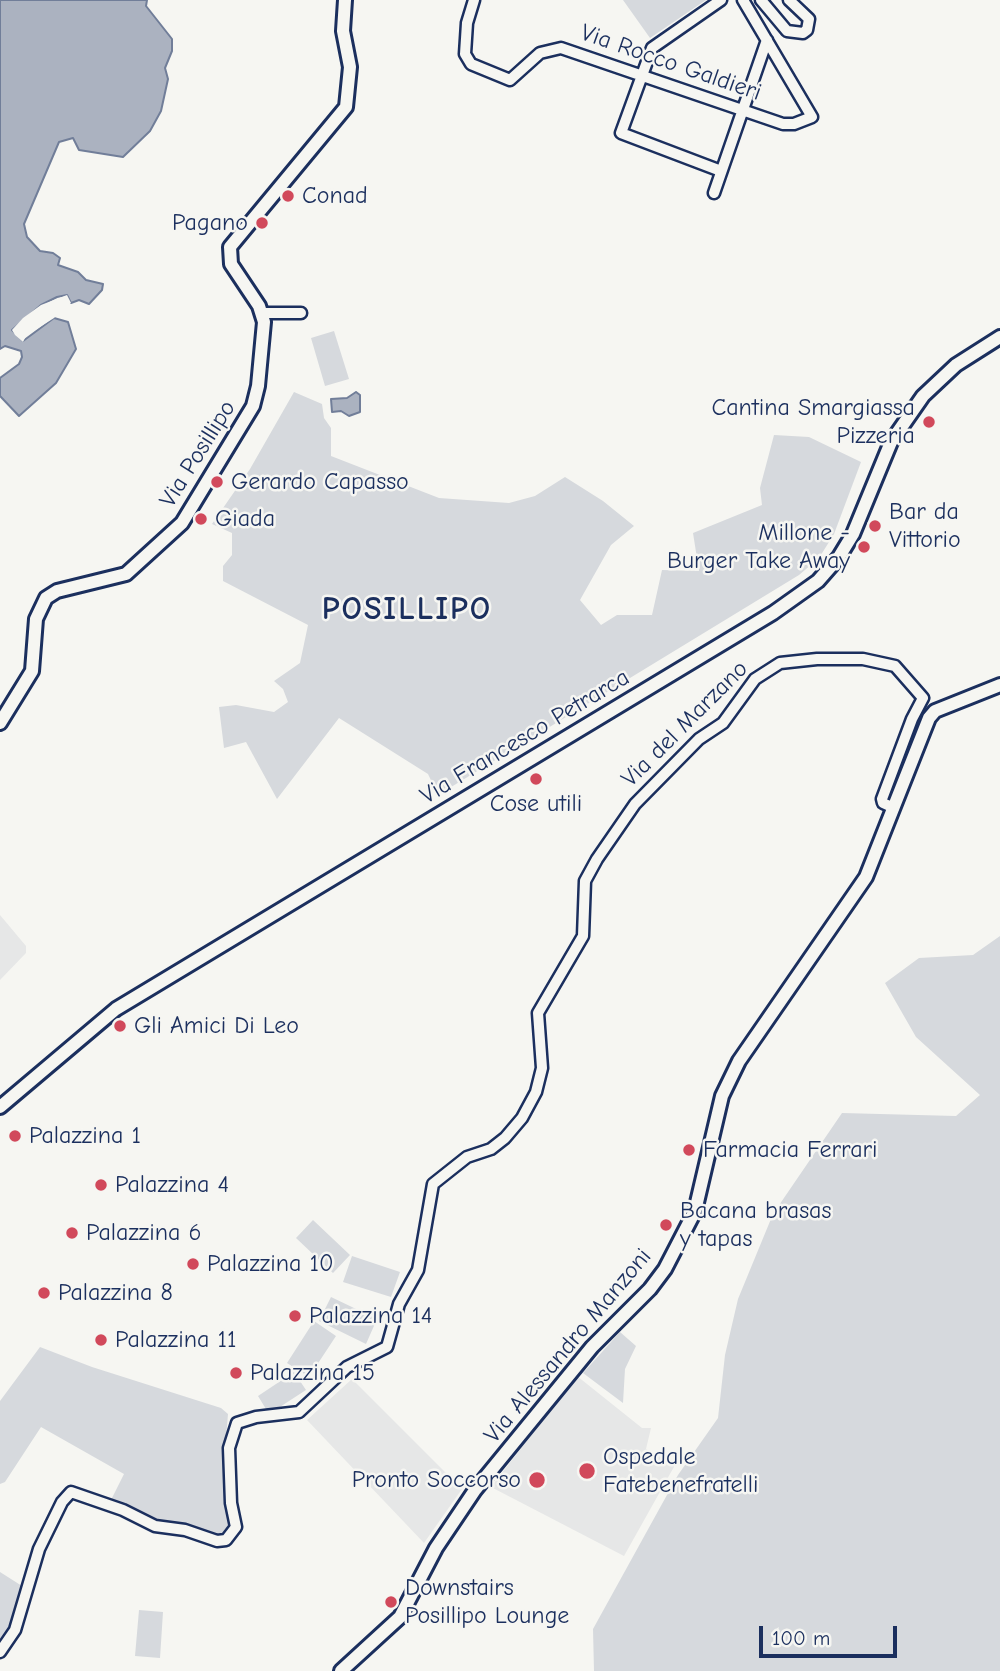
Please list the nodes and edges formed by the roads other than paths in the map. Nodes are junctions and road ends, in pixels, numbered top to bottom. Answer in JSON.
{"nodes":[{"id":1,"x":345,"y":0,"type":"edge"},
{"id":2,"x":474,"y":0,"type":"edge"},
{"id":3,"x":721,"y":0,"type":"edge"},
{"id":4,"x":743,"y":0,"type":"edge"},
{"id":5,"x":761,"y":0,"type":"edge"},
{"id":6,"x":789,"y":0,"type":"edge"},
{"id":7,"x":767,"y":40,"type":"junction"},
{"id":8,"x":640,"y":75,"type":"junction"},
{"id":9,"x":742,"y":110,"type":"junction"},
{"id":10,"x":721,"y":171,"type":"junction"},
{"id":11,"x":714,"y":193,"type":"dead end"},
{"id":12,"x":262,"y":313,"type":"junction"},
{"id":13,"x":300,"y":313,"type":"dead end"},
{"id":14,"x":1000,"y":338,"type":"edge"},
{"id":15,"x":1000,"y":685,"type":"edge"},
{"id":16,"x":0,"y":723,"type":"edge"},
{"id":17,"x":894,"y":807,"type":"junction"},
{"id":18,"x":0,"y":1107,"type":"edge"},
{"id":19,"x":0,"y":1652,"type":"edge"},
{"id":20,"x":341,"y":1671,"type":"edge"}],
"edges":[{"from":1,"to":12,"type":"street"},
{"from":2,"to":8,"type":"street","name":"Via Rocco Galdieri"},
{"from":3,"to":8,"type":"street"},
{"from":4,"to":7,"type":"street"},
{"from":5,"to":6,"type":"street"},
{"from":7,"to":9,"type":"street"},
{"from":7,"to":9,"type":"street","name":"Via Rocco Galdieri"},
{"from":8,"to":9,"type":"street","name":"Via Rocco Galdieri"},
{"from":8,"to":10,"type":"street"},
{"from":9,"to":10,"type":"street"},
{"from":10,"to":11,"type":"street"},
{"from":12,"to":13,"type":"street"},
{"from":12,"to":16,"type":"street","name":"Via Posillipo"},
{"from":14,"to":18,"type":"street","name":"Via Francesco Petrarca"},
{"from":15,"to":17,"type":"street","name":"Via Alessandro Manzoni"},
{"from":17,"to":19,"type":"street","name":"Via del Marzano"},
{"from":17,"to":20,"type":"street","name":"Via Alessandro Manzoni"}]}
